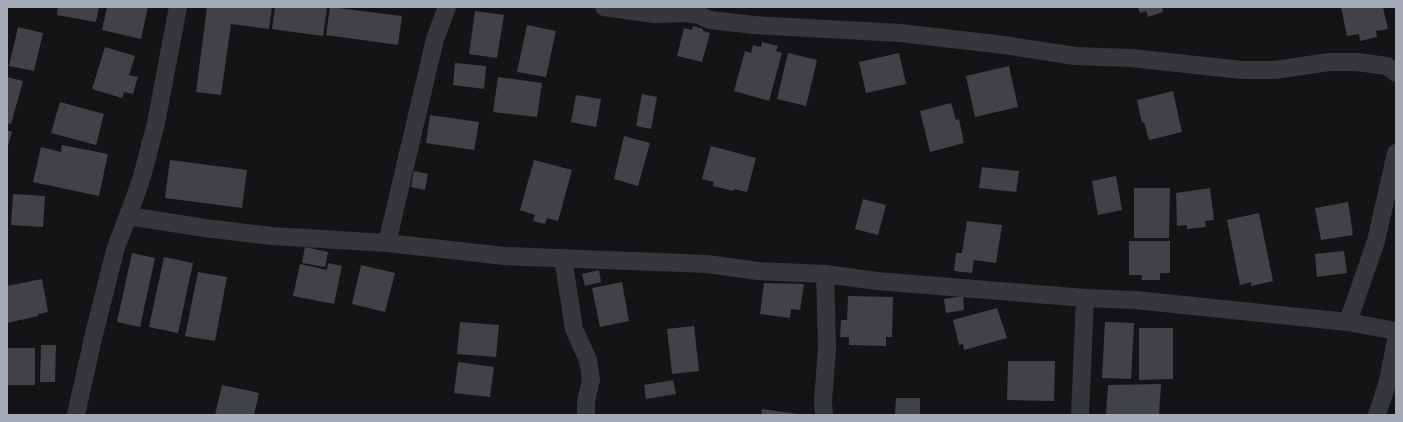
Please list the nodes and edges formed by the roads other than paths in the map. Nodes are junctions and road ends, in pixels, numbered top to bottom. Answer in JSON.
{"nodes":[{"id":1,"x":178,"y":7,"type":"edge"},
{"id":2,"x":448,"y":7,"type":"edge"},
{"id":3,"x":604,"y":7,"type":"edge"},
{"id":4,"x":1396,"y":73,"type":"edge"},
{"id":5,"x":1396,"y":153,"type":"edge"},
{"id":6,"x":128,"y":216,"type":"junction"},
{"id":7,"x":387,"y":243,"type":"junction"},
{"id":8,"x":563,"y":258,"type":"junction"},
{"id":9,"x":825,"y":274,"type":"junction"},
{"id":10,"x":1085,"y":298,"type":"junction"},
{"id":11,"x":1348,"y":322,"type":"junction"},
{"id":12,"x":1396,"y":331,"type":"edge"},
{"id":13,"x":1396,"y":340,"type":"edge"},
{"id":14,"x":76,"y":415,"type":"edge"},
{"id":15,"x":586,"y":415,"type":"edge"},
{"id":16,"x":824,"y":415,"type":"edge"},
{"id":17,"x":1080,"y":415,"type":"edge"},
{"id":18,"x":1377,"y":415,"type":"edge"}],
"edges":[{"from":1,"to":6,"type":"street"},
{"from":2,"to":7,"type":"street"},
{"from":3,"to":4,"type":"street"},
{"from":5,"to":11,"type":"street"},
{"from":6,"to":7,"type":"street"},
{"from":6,"to":14,"type":"street"},
{"from":7,"to":8,"type":"street"},
{"from":8,"to":9,"type":"street"},
{"from":8,"to":15,"type":"street"},
{"from":9,"to":10,"type":"street"},
{"from":9,"to":16,"type":"street"},
{"from":10,"to":11,"type":"street"},
{"from":10,"to":17,"type":"street"},
{"from":11,"to":12,"type":"street"},
{"from":13,"to":18,"type":"street"}]}
